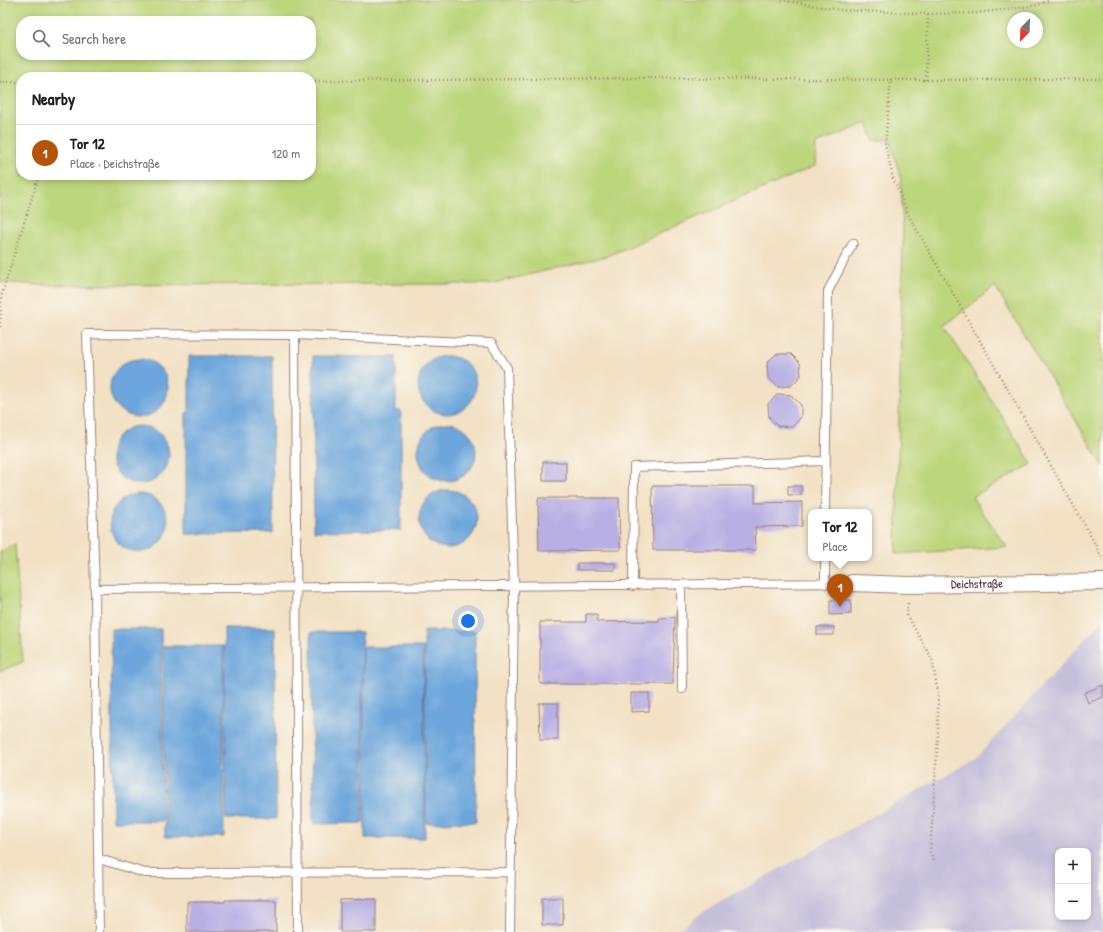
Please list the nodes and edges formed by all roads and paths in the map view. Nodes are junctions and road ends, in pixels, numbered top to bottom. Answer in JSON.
{"nodes":[{"id":1,"x":781,"y":0,"type":"edge"},
{"id":2,"x":1050,"y":0,"type":"edge"},
{"id":3,"x":928,"y":14,"type":"junction"},
{"id":4,"x":891,"y":79,"type":"junction"},
{"id":5,"x":1103,"y":79,"type":"edge"},
{"id":6,"x":926,"y":80,"type":"junction"},
{"id":7,"x":316,"y":81,"type":"edge"},
{"id":8,"x":0,"y":82,"type":"edge"},
{"id":9,"x":16,"y":82,"type":"edge"},
{"id":10,"x":37,"y":180,"type":"edge"},
{"id":11,"x":853,"y":243,"type":"dead end"},
{"id":12,"x":0,"y":327,"type":"edge"},
{"id":13,"x":295,"y":335,"type":"junction"},
{"id":14,"x":826,"y":461,"type":"junction"},
{"id":15,"x":825,"y":509,"type":"edge"},
{"id":16,"x":1103,"y":560,"type":"edge"},
{"id":17,"x":825,"y":561,"type":"edge"},
{"id":18,"x":1103,"y":582,"type":"edge"},
{"id":19,"x":852,"y":583,"type":"joint"},
{"id":20,"x":825,"y":584,"type":"junction"},
{"id":21,"x":908,"y":584,"type":"junction"},
{"id":22,"x":681,"y":585,"type":"junction"},
{"id":23,"x":633,"y":586,"type":"junction"},
{"id":24,"x":514,"y":587,"type":"junction"},
{"id":25,"x":296,"y":588,"type":"junction"},
{"id":26,"x":95,"y":589,"type":"junction"},
{"id":27,"x":682,"y":689,"type":"dead end"},
{"id":28,"x":99,"y":859,"type":"junction"},
{"id":29,"x":934,"y":861,"type":"dead end"},
{"id":30,"x":298,"y":872,"type":"junction"},
{"id":31,"x":511,"y":872,"type":"junction"},
{"id":32,"x":99,"y":932,"type":"edge"},
{"id":33,"x":298,"y":932,"type":"edge"},
{"id":34,"x":510,"y":932,"type":"edge"}],
"edges":[{"from":1,"to":3,"type":"path"},
{"from":2,"to":3,"type":"path"},
{"from":3,"to":6,"type":"path"},
{"from":4,"to":6,"type":"path"},
{"from":4,"to":7,"type":"path"},
{"from":4,"to":16,"type":"path"},
{"from":5,"to":6,"type":"path"},
{"from":8,"to":9,"type":"path"},
{"from":10,"to":12,"type":"path"},
{"from":11,"to":14,"type":"lane"},
{"from":13,"to":24,"type":"lane"},
{"from":13,"to":25,"type":"lane"},
{"from":13,"to":26,"type":"lane"},
{"from":14,"to":15,"type":"lane"},
{"from":14,"to":23,"type":"lane"},
{"from":17,"to":20,"type":"lane"},
{"from":18,"to":21,"type":"street","name":"Deichstraße"},
{"from":19,"to":20,"type":"lane"},
{"from":19,"to":21,"type":"street","name":"Deichstraße"},
{"from":20,"to":22,"type":"lane"},
{"from":21,"to":29,"type":"path"},
{"from":22,"to":23,"type":"lane"},
{"from":22,"to":27,"type":"lane"},
{"from":23,"to":24,"type":"lane"},
{"from":24,"to":25,"type":"lane"},
{"from":24,"to":31,"type":"lane"},
{"from":25,"to":26,"type":"lane"},
{"from":25,"to":30,"type":"lane"},
{"from":26,"to":28,"type":"lane"},
{"from":28,"to":30,"type":"lane"},
{"from":28,"to":32,"type":"lane"},
{"from":30,"to":31,"type":"lane"},
{"from":30,"to":33,"type":"lane"},
{"from":31,"to":34,"type":"lane"}]}
